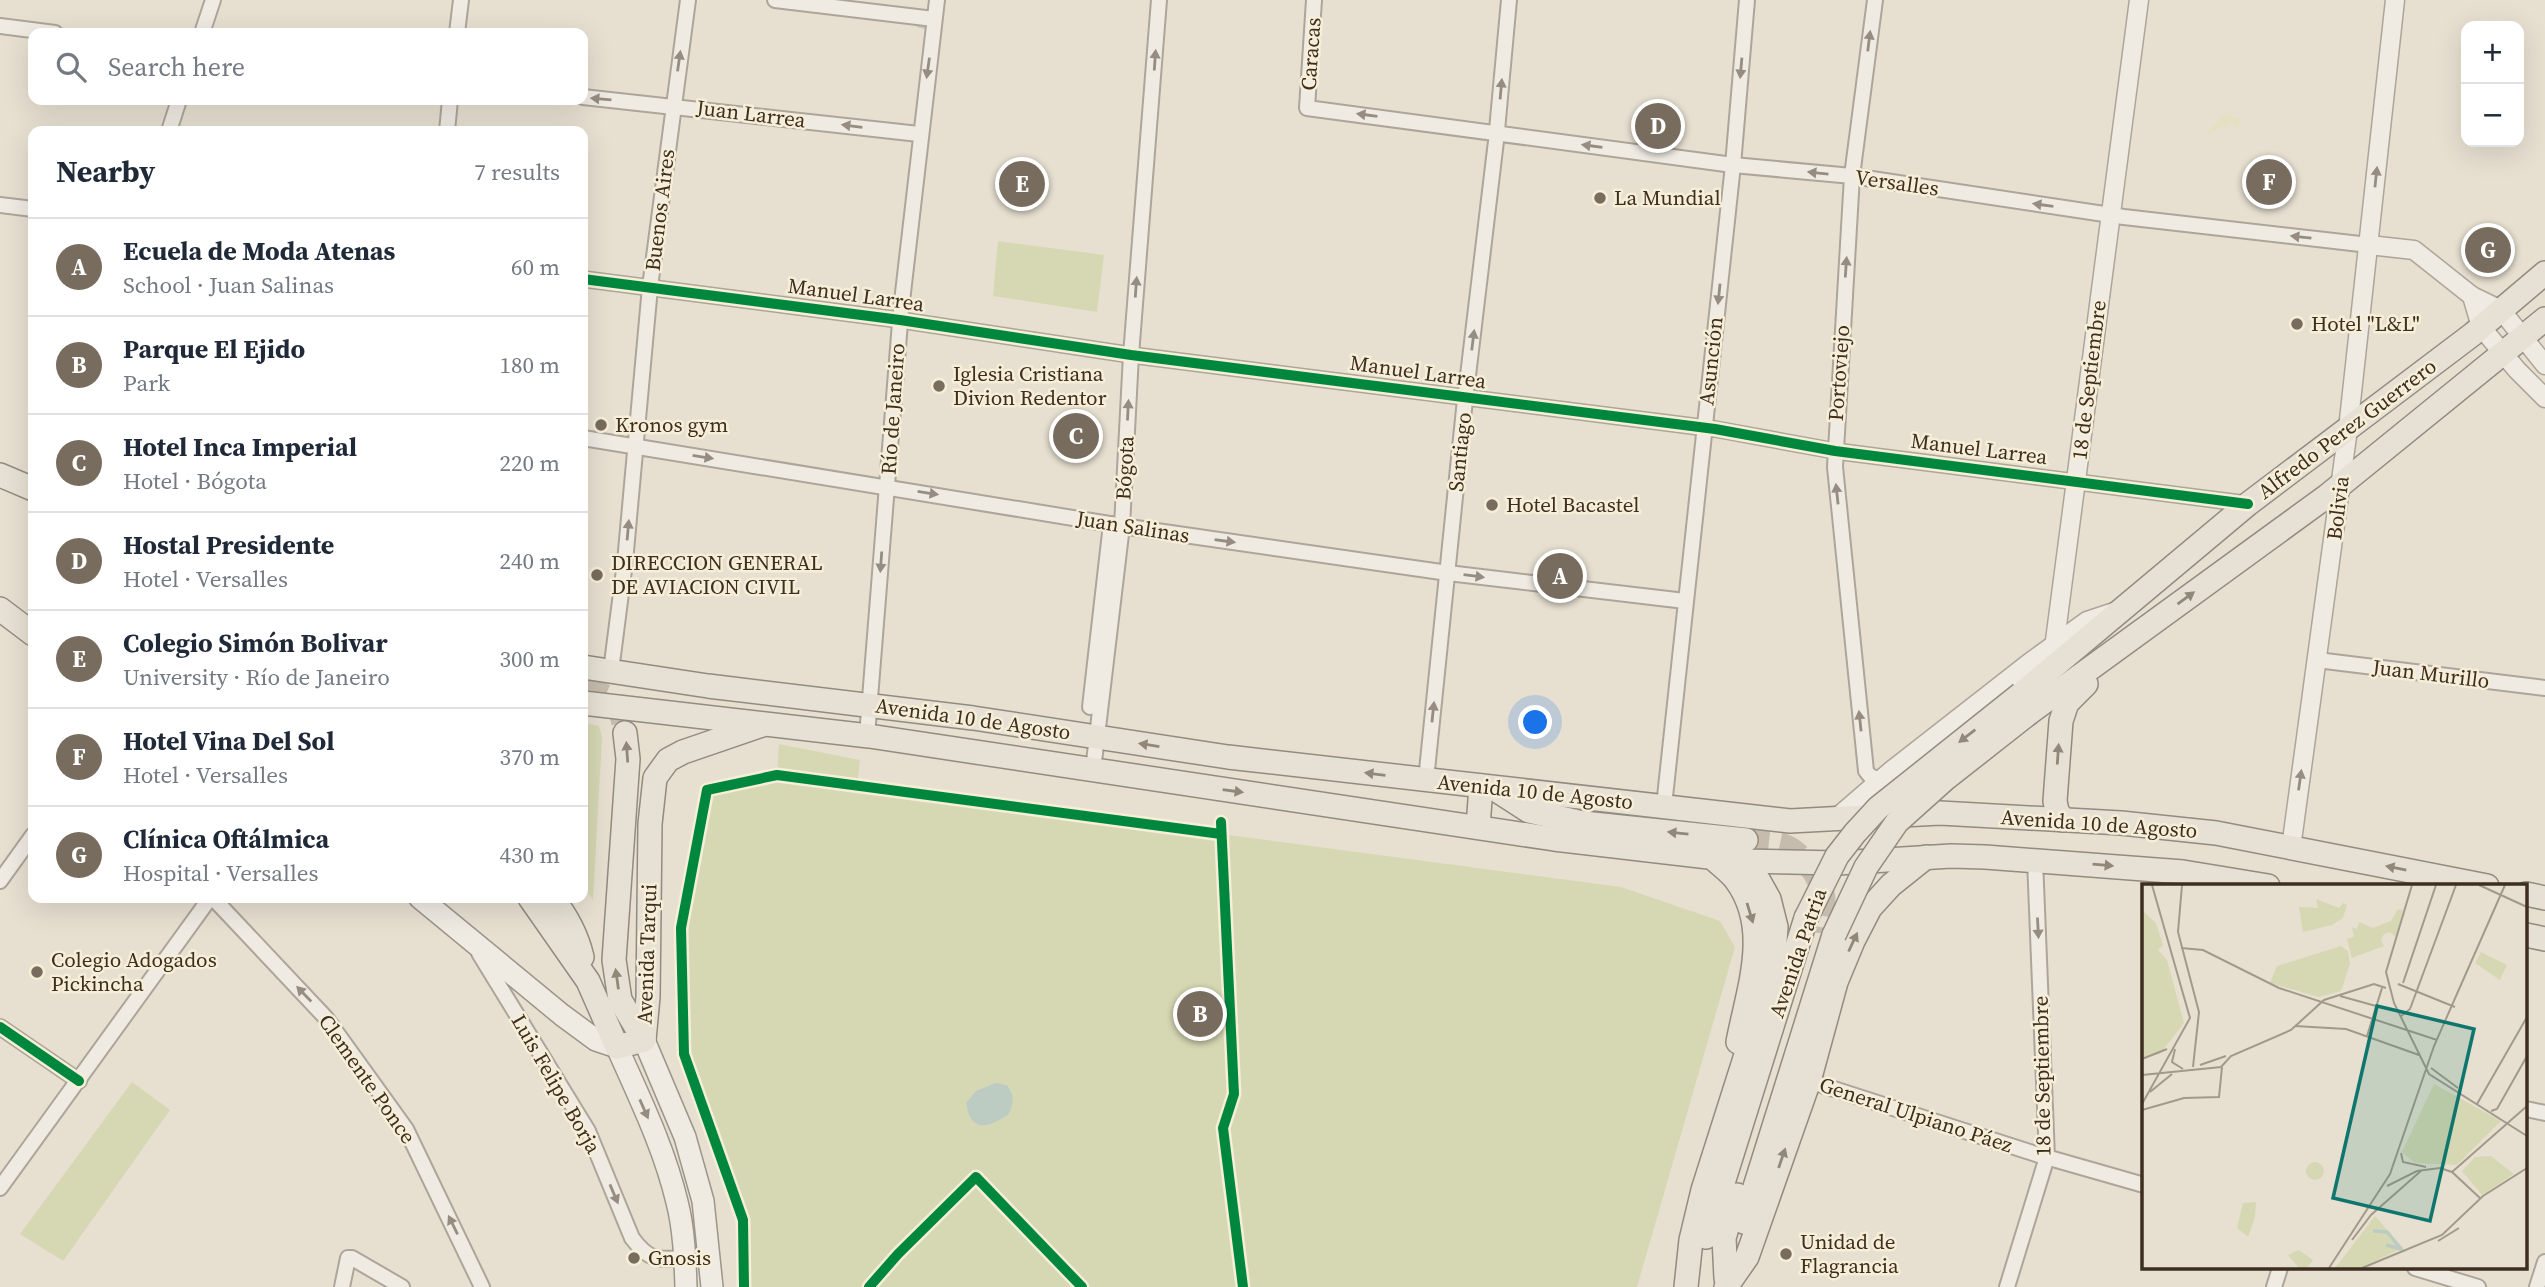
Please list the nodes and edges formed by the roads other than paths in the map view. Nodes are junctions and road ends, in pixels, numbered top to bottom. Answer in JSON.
{"nodes":[{"id":1,"x":213,"y":0,"type":"edge"},
{"id":2,"x":461,"y":0,"type":"edge"},
{"id":3,"x":688,"y":0,"type":"edge"},
{"id":4,"x":775,"y":0,"type":"edge"},
{"id":5,"x":937,"y":0,"type":"edge"},
{"id":6,"x":1159,"y":0,"type":"edge"},
{"id":7,"x":1314,"y":0,"type":"edge"},
{"id":8,"x":1509,"y":0,"type":"edge"},
{"id":9,"x":1747,"y":0,"type":"edge"},
{"id":10,"x":1874,"y":0,"type":"edge"},
{"id":11,"x":2139,"y":0,"type":"edge"},
{"id":12,"x":2395,"y":0,"type":"edge"},
{"id":13,"x":934,"y":19,"type":"junction"},
{"id":14,"x":0,"y":26,"type":"edge"},
{"id":15,"x":204,"y":28,"type":"edge"},
{"id":16,"x":458,"y":28,"type":"edge"},
{"id":17,"x":28,"y":30,"type":"edge"},
{"id":18,"x":588,"y":97,"type":"edge"},
{"id":19,"x":177,"y":105,"type":"edge"},
{"id":20,"x":450,"y":105,"type":"edge"},
{"id":21,"x":673,"y":105,"type":"junction"},
{"id":22,"x":1307,"y":108,"type":"joint"},
{"id":23,"x":171,"y":126,"type":"edge"},
{"id":24,"x":447,"y":126,"type":"edge"},
{"id":25,"x":1497,"y":133,"type":"junction"},
{"id":26,"x":919,"y":134,"type":"junction"},
{"id":27,"x":1733,"y":164,"type":"junction"},
{"id":28,"x":1852,"y":176,"type":"junction"},
{"id":29,"x":0,"y":205,"type":"edge"},
{"id":30,"x":28,"y":208,"type":"edge"},
{"id":31,"x":2111,"y":215,"type":"junction"},
{"id":32,"x":2369,"y":245,"type":"junction"},
{"id":33,"x":2545,"y":273,"type":"edge"},
{"id":34,"x":588,"y":280,"type":"edge"},
{"id":35,"x":650,"y":287,"type":"junction"},
{"id":36,"x":2472,"y":296,"type":"junction"},
{"id":37,"x":2501,"y":310,"type":"junction"},
{"id":38,"x":900,"y":320,"type":"junction"},
{"id":39,"x":2545,"y":320,"type":"edge"},
{"id":40,"x":2481,"y":327,"type":"junction"},
{"id":41,"x":2522,"y":338,"type":"junction"},
{"id":42,"x":2503,"y":354,"type":"junction"},
{"id":43,"x":1131,"y":355,"type":"junction"},
{"id":44,"x":2545,"y":365,"type":"edge"},
{"id":45,"x":1466,"y":398,"type":"junction"},
{"id":46,"x":2545,"y":398,"type":"edge"},
{"id":47,"x":1704,"y":428,"type":"junction"},
{"id":48,"x":2348,"y":429,"type":"junction"},
{"id":49,"x":588,"y":439,"type":"edge"},
{"id":50,"x":636,"y":446,"type":"junction"},
{"id":51,"x":1835,"y":451,"type":"junction"},
{"id":52,"x":0,"y":475,"type":"edge"},
{"id":53,"x":2077,"y":480,"type":"junction"},
{"id":54,"x":2341,"y":484,"type":"junction"},
{"id":55,"x":887,"y":486,"type":"junction"},
{"id":56,"x":28,"y":487,"type":"edge"},
{"id":57,"x":2248,"y":503,"type":"junction"},
{"id":58,"x":1116,"y":525,"type":"junction"},
{"id":59,"x":1448,"y":573,"type":"junction"},
{"id":60,"x":1685,"y":601,"type":"junction"},
{"id":61,"x":0,"y":609,"type":"edge"},
{"id":62,"x":2122,"y":610,"type":"junction"},
{"id":63,"x":2147,"y":626,"type":"junction"},
{"id":64,"x":28,"y":630,"type":"edge"},
{"id":65,"x":2054,"y":647,"type":"junction"},
{"id":66,"x":2318,"y":660,"type":"junction"},
{"id":67,"x":588,"y":668,"type":"edge"},
{"id":68,"x":611,"y":671,"type":"junction"},
{"id":69,"x":2051,"y":671,"type":"junction"},
{"id":70,"x":2545,"y":688,"type":"edge"},
{"id":71,"x":2025,"y":703,"type":"junction"},
{"id":72,"x":588,"y":704,"type":"edge"},
{"id":73,"x":870,"y":705,"type":"junction"},
{"id":74,"x":766,"y":723,"type":"junction"},
{"id":75,"x":625,"y":733,"type":"tunnel mouth"},
{"id":76,"x":867,"y":736,"type":"junction"},
{"id":77,"x":1091,"y":736,"type":"junction"},
{"id":78,"x":1093,"y":770,"type":"junction"},
{"id":79,"x":1426,"y":780,"type":"junction"},
{"id":80,"x":1880,"y":780,"type":"junction"},
{"id":81,"x":1486,"y":786,"type":"junction"},
{"id":82,"x":1664,"y":806,"type":"junction"},
{"id":83,"x":1834,"y":820,"type":"junction"},
{"id":84,"x":2063,"y":820,"type":"junction"},
{"id":85,"x":1478,"y":827,"type":"junction"},
{"id":86,"x":28,"y":842,"type":"edge"},
{"id":87,"x":2291,"y":848,"type":"junction"},
{"id":88,"x":1745,"y":851,"type":"junction"},
{"id":89,"x":1713,"y":858,"type":"junction"},
{"id":90,"x":1926,"y":858,"type":"junction"},
{"id":91,"x":2035,"y":860,"type":"junction"},
{"id":92,"x":0,"y":881,"type":"edge"},
{"id":93,"x":2257,"y":884,"type":"edge"},
{"id":94,"x":2477,"y":884,"type":"edge"},
{"id":95,"x":207,"y":903,"type":"edge"},
{"id":96,"x":216,"y":903,"type":"edge"},
{"id":97,"x":426,"y":903,"type":"edge"},
{"id":98,"x":533,"y":903,"type":"edge"},
{"id":99,"x":556,"y":903,"type":"edge"},
{"id":100,"x":1820,"y":929,"type":"junction"},
{"id":101,"x":473,"y":943,"type":"junction"},
{"id":102,"x":588,"y":981,"type":"junction"},
{"id":103,"x":0,"y":1027,"type":"edge"},
{"id":104,"x":644,"y":1040,"type":"junction"},
{"id":105,"x":617,"y":1046,"type":"junction"},
{"id":106,"x":1809,"y":1080,"type":"junction"},
{"id":107,"x":79,"y":1081,"type":"junction"},
{"id":108,"x":1719,"y":1138,"type":"junction"},
{"id":109,"x":2047,"y":1157,"type":"junction"},
{"id":110,"x":2142,"y":1184,"type":"edge"},
{"id":111,"x":0,"y":1188,"type":"edge"},
{"id":112,"x":685,"y":1258,"type":"junction"},
{"id":113,"x":2545,"y":1262,"type":"edge"},
{"id":114,"x":2279,"y":1270,"type":"edge"},
{"id":115,"x":2422,"y":1270,"type":"edge"},
{"id":116,"x":1726,"y":1284,"type":"edge"},
{"id":117,"x":342,"y":1287,"type":"edge"},
{"id":118,"x":402,"y":1287,"type":"edge"},
{"id":119,"x":482,"y":1287,"type":"edge"},
{"id":120,"x":686,"y":1287,"type":"edge"},
{"id":121,"x":712,"y":1287,"type":"edge"},
{"id":122,"x":1688,"y":1287,"type":"edge"},
{"id":123,"x":2007,"y":1287,"type":"edge"},
{"id":124,"x":2274,"y":1287,"type":"edge"},
{"id":125,"x":2478,"y":1287,"type":"edge"},
{"id":126,"x":2537,"y":1287,"type":"edge"}],
"edges":[{"from":1,"to":15,"type":"street"},
{"from":2,"to":16,"type":"street"},
{"from":21,"to":3,"type":"street","name":"Buenos Aires","one_way":true},
{"from":4,"to":13,"type":"street"},
{"from":5,"to":13,"type":"street","name":"Río de Janeiro"},
{"from":43,"to":6,"type":"street","name":"Bógota","one_way":true},
{"from":7,"to":22,"type":"street","name":"Caracas"},
{"from":25,"to":8,"type":"street","name":"Santiago","one_way":true},
{"from":9,"to":27,"type":"street","name":"Asunción","one_way":true},
{"from":28,"to":10,"type":"street","name":"Portoviejo","one_way":true},
{"from":11,"to":31,"type":"street","name":"18 de Septiembre"},
{"from":32,"to":12,"type":"street","name":"Bolivia","one_way":true},
{"from":13,"to":26,"type":"street","name":"Río de Janeiro","one_way":true},
{"from":14,"to":17,"type":"street"},
{"from":21,"to":18,"type":"street","name":"Juan Larrea","one_way":true},
{"from":19,"to":23,"type":"street"},
{"from":20,"to":24,"type":"street"},
{"from":26,"to":21,"type":"street","name":"Juan Larrea","one_way":true},
{"from":21,"to":35,"type":"street","name":"Buenos Aires"},
{"from":25,"to":22,"type":"street","name":"Versalles","one_way":true},
{"from":27,"to":25,"type":"street","name":"Versalles","one_way":true},
{"from":45,"to":25,"type":"street","name":"Santiago","one_way":true},
{"from":26,"to":38,"type":"street","name":"Río de Janeiro"},
{"from":28,"to":27,"type":"street","name":"Versalles","one_way":true},
{"from":27,"to":47,"type":"street","name":"Asunción","one_way":true},
{"from":31,"to":28,"type":"street","name":"Versalles","one_way":true},
{"from":51,"to":28,"type":"street","name":"Portoviejo","one_way":true},
{"from":29,"to":30,"type":"street"},
{"from":32,"to":31,"type":"street","name":"Versalles","one_way":true},
{"from":31,"to":53,"type":"street","name":"18 de Septiembre"},
{"from":32,"to":36,"type":"street","name":"Versalles"},
{"from":32,"to":48,"type":"street","name":"Bolivia"},
{"from":33,"to":37,"type":"main road","name":"Alfredo Perez Guerrero"},
{"from":34,"to":35,"type":"street","name":"Manuel Larrea"},
{"from":35,"to":38,"type":"street","name":"Manuel Larrea"},
{"from":35,"to":50,"type":"street","name":"Buenos Aires"},
{"from":36,"to":37,"type":"street","name":"Versalles"},
{"from":36,"to":40,"type":"street"},
{"from":37,"to":40,"type":"main road","name":"Alfredo Perez Guerrero"},
{"from":37,"to":41,"type":"street","name":"Versalles"},
{"from":38,"to":43,"type":"street","name":"Manuel Larrea"},
{"from":38,"to":55,"type":"street","name":"Río de Janeiro"},
{"from":39,"to":41,"type":"main road","name":"Alfredo Perez Guerrero"},
{"from":40,"to":42,"type":"street"},
{"from":40,"to":48,"type":"main road","name":"Alfredo Perez Guerrero"},
{"from":41,"to":42,"type":"main road","name":"Alfredo Perez Guerrero"},
{"from":41,"to":44,"type":"street","name":"Versalles"},
{"from":42,"to":46,"type":"street"},
{"from":42,"to":54,"type":"main road","name":"Alfredo Perez Guerrero"},
{"from":43,"to":45,"type":"street","name":"Manuel Larrea"},
{"from":58,"to":43,"type":"street","name":"Bógota","one_way":true},
{"from":45,"to":47,"type":"street","name":"Manuel Larrea"},
{"from":45,"to":59,"type":"street","name":"Santiago"},
{"from":47,"to":51,"type":"street","name":"Manuel Larrea"},
{"from":47,"to":60,"type":"street","name":"Asunción"},
{"from":48,"to":54,"type":"street","name":"Bolivia"},
{"from":48,"to":57,"type":"main road","name":"Alfredo Perez Guerrero"},
{"from":49,"to":50,"type":"street","name":"Juan Salinas"},
{"from":50,"to":55,"type":"street","name":"Juan Salinas","one_way":true},
{"from":68,"to":50,"type":"street","name":"Buenos Aires","one_way":true},
{"from":51,"to":53,"type":"street","name":"Manuel Larrea"},
{"from":80,"to":51,"type":"street","name":"Portoviejo","one_way":true},
{"from":52,"to":56,"type":"main road"},
{"from":53,"to":57,"type":"street","name":"Manuel Larrea"},
{"from":53,"to":65,"type":"street","name":"18 de Septiembre"},
{"from":63,"to":54,"type":"main road","name":"Alfredo Perez Guerrero","one_way":true},
{"from":54,"to":66,"type":"street","name":"Bolivia"},
{"from":55,"to":58,"type":"street","name":"Juan Salinas","one_way":true},
{"from":55,"to":73,"type":"street","name":"Río de Janeiro","one_way":true},
{"from":57,"to":62,"type":"main road","name":"Alfredo Perez Guerrero"},
{"from":58,"to":59,"type":"street","name":"Juan Salinas","one_way":true},
{"from":58,"to":77,"type":"street","name":"Bógota"},
{"from":59,"to":60,"type":"street","name":"Juan Salinas","one_way":true},
{"from":79,"to":59,"type":"street","name":"Santiago","one_way":true},
{"from":60,"to":82,"type":"street","name":"Asunción"},
{"from":61,"to":64,"type":"main road"},
{"from":62,"to":65,"type":"street"},
{"from":62,"to":69,"type":"main road","name":"Alfredo Perez Guerrero"},
{"from":63,"to":71,"type":"main road","name":"Alfredo Perez Guerrero"},
{"from":84,"to":63,"type":"main road","one_way":true},
{"from":65,"to":69,"type":"street","name":"18 de Septiembre"},
{"from":65,"to":80,"type":"street"},
{"from":66,"to":70,"type":"street","name":"Juan Murillo"},
{"from":87,"to":66,"type":"street","name":"Bolivia","one_way":true},
{"from":67,"to":68,"type":"main road","name":"Avenida 10 de Agosto"},
{"from":68,"to":73,"type":"main road","name":"Avenida 10 de Agosto"},
{"from":69,"to":71,"type":"main road","name":"Alfredo Perez Guerrero"},
{"from":71,"to":100,"type":"main road","name":"Avenida Patria","bridge":true},
{"from":71,"to":100,"type":"main road","name":"Avenida Patria","one_way":true,"bridge":true},
{"from":72,"to":74,"type":"main road","name":"Avenida 10 de Agosto"},
{"from":73,"to":76,"type":"street","name":"Río de Janeiro"},
{"from":73,"to":77,"type":"main road","name":"Avenida 10 de Agosto"},
{"from":74,"to":76,"type":"main road","name":"Avenida 10 de Agosto"},
{"from":74,"to":104,"type":"main road","name":"Avenida Tarqui"},
{"from":104,"to":75,"type":"main road","one_way":true},
{"from":76,"to":78,"type":"main road","name":"Avenida 10 de Agosto"},
{"from":77,"to":78,"type":"street","name":"Bógota"},
{"from":79,"to":77,"type":"main road","name":"Avenida 10 de Agosto","one_way":true},
{"from":78,"to":85,"type":"main road","name":"Avenida 10 de Agosto","one_way":true},
{"from":79,"to":81,"type":"main road","name":"Avenida 10 de Agosto"},
{"from":80,"to":83,"type":"street"},
{"from":81,"to":82,"type":"main road","name":"Avenida 10 de Agosto"},
{"from":81,"to":85,"type":"main road"},
{"from":88,"to":81,"type":"main road","one_way":true},
{"from":82,"to":83,"type":"main road","name":"Avenida 10 de Agosto"},
{"from":83,"to":84,"type":"main road","name":"Avenida 10 de Agosto"},
{"from":84,"to":87,"type":"main road","name":"Avenida 10 de Agosto"},
{"from":85,"to":89,"type":"main road","name":"Avenida 10 de Agosto"},
{"from":86,"to":92,"type":"street"},
{"from":94,"to":87,"type":"main road","name":"Avenida 10 de Agosto","one_way":true},
{"from":88,"to":89,"type":"main road","name":"Avenida 10 de Agosto"},
{"from":88,"to":90,"type":"main road","name":"Avenida 10 de Agosto"},
{"from":88,"to":108,"type":"main road"},
{"from":89,"to":108,"type":"main road","one_way":true},
{"from":90,"to":91,"type":"main road","name":"Avenida 10 de Agosto"},
{"from":106,"to":90,"type":"main road","one_way":true},
{"from":91,"to":93,"type":"main road","name":"Avenida 10 de Agosto","one_way":true},
{"from":91,"to":109,"type":"street","name":"18 de Septiembre","one_way":true},
{"from":95,"to":107,"type":"street"},
{"from":119,"to":96,"type":"street","name":"Clemente Ponce","one_way":true},
{"from":97,"to":101,"type":"main road","name":"Luis Felipe Borja"},
{"from":98,"to":102,"type":"main road","name":"Avenida Tarqui"},
{"from":99,"to":102,"type":"main road"},
{"from":100,"to":116,"type":"main road","name":"Avenida Patria"},
{"from":100,"to":122,"type":"main road","name":"Avenida Patria"},
{"from":101,"to":105,"type":"main road","name":"Avenida Tarqui"},
{"from":101,"to":112,"type":"street","name":"Luis Felipe Borja","one_way":true},
{"from":102,"to":105,"type":"main road","name":"Avenida Tarqui"},
{"from":103,"to":107,"type":"street"},
{"from":104,"to":105,"type":"main road"},
{"from":104,"to":121,"type":"main road","name":"Avenida Tarqui"},
{"from":105,"to":112,"type":"main road","name":"Avenida Tarqui","one_way":true},
{"from":106,"to":109,"type":"street","name":"General Ulpiano Páez"},
{"from":116,"to":106,"type":"main road","one_way":true},
{"from":107,"to":111,"type":"street"},
{"from":108,"to":122,"type":"main road"},
{"from":109,"to":110,"type":"street","name":"General Ulpiano Páez"},
{"from":109,"to":123,"type":"street","name":"18 de Septiembre"},
{"from":112,"to":120,"type":"main road","name":"Avenida Tarqui"},
{"from":113,"to":126,"type":"street"},
{"from":114,"to":124,"type":"street"},
{"from":115,"to":125,"type":"street"},
{"from":117,"to":118,"type":"street"}]}
